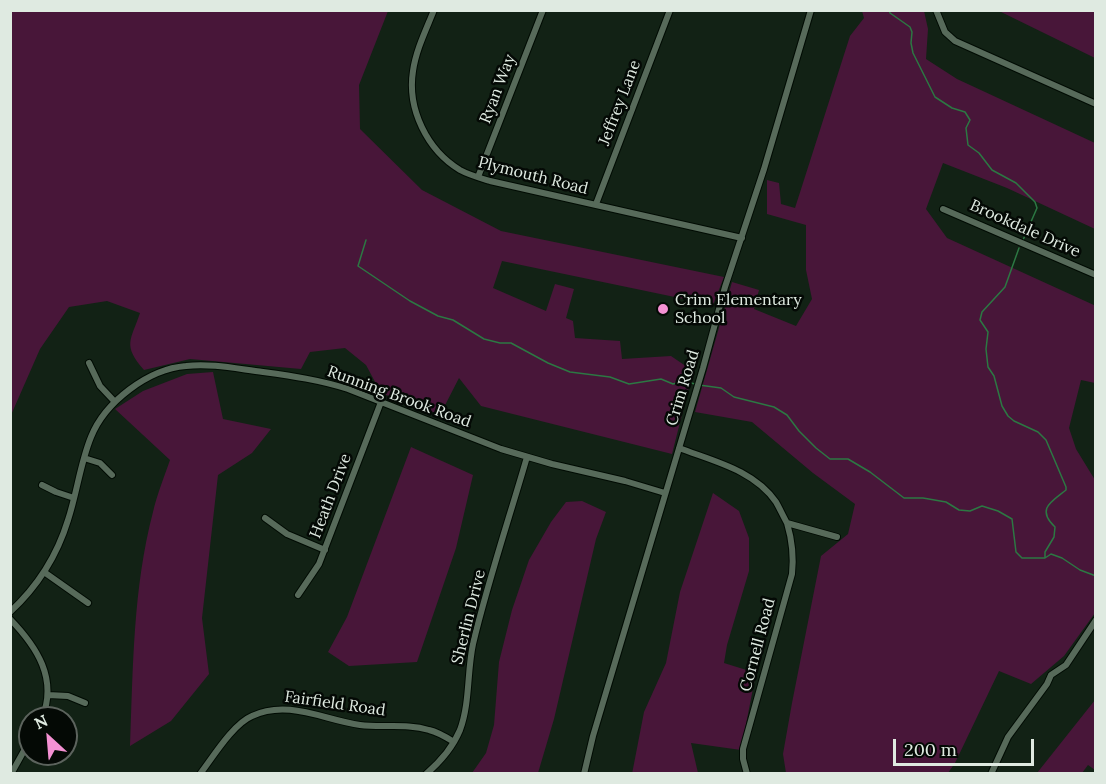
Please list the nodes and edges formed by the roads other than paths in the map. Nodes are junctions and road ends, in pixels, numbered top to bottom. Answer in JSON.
{"nodes":[{"id":1,"x":434,"y":10,"type":"edge"},
{"id":2,"x":543,"y":10,"type":"edge"},
{"id":3,"x":670,"y":10,"type":"edge"},
{"id":4,"x":811,"y":10,"type":"edge"},
{"id":5,"x":936,"y":10,"type":"edge"},
{"id":6,"x":1095,"y":104,"type":"edge"},
{"id":7,"x":478,"y":177,"type":"junction"},
{"id":8,"x":596,"y":204,"type":"junction"},
{"id":9,"x":943,"y":209,"type":"dead end"},
{"id":10,"x":742,"y":238,"type":"junction"},
{"id":11,"x":1095,"y":275,"type":"edge"},
{"id":12,"x":89,"y":363,"type":"dead end"},
{"id":13,"x":115,"y":402,"type":"junction"},
{"id":14,"x":381,"y":402,"type":"junction"},
{"id":15,"x":679,"y":448,"type":"junction"},
{"id":16,"x":527,"y":457,"type":"junction"},
{"id":17,"x":84,"y":458,"type":"junction"},
{"id":18,"x":112,"y":475,"type":"dead end"},
{"id":19,"x":42,"y":484,"type":"dead end"},
{"id":20,"x":665,"y":493,"type":"junction"},
{"id":21,"x":74,"y":498,"type":"junction"},
{"id":22,"x":266,"y":518,"type":"dead end"},
{"id":23,"x":787,"y":524,"type":"junction"},
{"id":24,"x":837,"y":537,"type":"dead end"},
{"id":25,"x":325,"y":550,"type":"junction"},
{"id":26,"x":44,"y":572,"type":"junction"},
{"id":27,"x":298,"y":595,"type":"dead end"},
{"id":28,"x":88,"y":603,"type":"dead end"},
{"id":29,"x":10,"y":612,"type":"edge"},
{"id":30,"x":10,"y":620,"type":"edge"},
{"id":31,"x":1095,"y":620,"type":"edge"},
{"id":32,"x":48,"y":694,"type":"junction"},
{"id":33,"x":85,"y":703,"type":"dead end"},
{"id":34,"x":45,"y":706,"type":"edge"},
{"id":35,"x":454,"y":742,"type":"junction"},
{"id":36,"x":200,"y":774,"type":"edge"},
{"id":37,"x":426,"y":774,"type":"edge"},
{"id":38,"x":584,"y":774,"type":"edge"},
{"id":39,"x":747,"y":774,"type":"edge"},
{"id":40,"x":991,"y":774,"type":"edge"}],
"edges":[{"from":1,"to":7,"type":"street","name":"Plymouth Road"},
{"from":2,"to":7,"type":"street","name":"Ryan Way"},
{"from":3,"to":8,"type":"street","name":"Jeffrey Lane"},
{"from":4,"to":10,"type":"street","name":"Crim Road"},
{"from":5,"to":6,"type":"street"},
{"from":7,"to":8,"type":"street","name":"Plymouth Road"},
{"from":8,"to":10,"type":"street","name":"Plymouth Road"},
{"from":9,"to":11,"type":"street","name":"Brookdale Drive"},
{"from":10,"to":15,"type":"street","name":"Crim Road"},
{"from":12,"to":13,"type":"street"},
{"from":13,"to":14,"type":"street","name":"Running Brook Road"},
{"from":13,"to":17,"type":"street","name":"Running Brook Road"},
{"from":14,"to":16,"type":"street","name":"Running Brook Road"},
{"from":14,"to":25,"type":"street","name":"Heath Drive"},
{"from":15,"to":20,"type":"street","name":"Crim Road"},
{"from":15,"to":23,"type":"street","name":"Cornell Road"},
{"from":16,"to":20,"type":"street","name":"Running Brook Road"},
{"from":16,"to":35,"type":"street","name":"Sherlin Drive"},
{"from":17,"to":18,"type":"street"},
{"from":17,"to":21,"type":"street","name":"Running Brook Road"},
{"from":19,"to":21,"type":"street"},
{"from":20,"to":38,"type":"street","name":"Crim Road"},
{"from":21,"to":26,"type":"street","name":"Running Brook Road"},
{"from":22,"to":25,"type":"street"},
{"from":23,"to":24,"type":"street"},
{"from":23,"to":39,"type":"street","name":"Cornell Road"},
{"from":25,"to":27,"type":"street","name":"Heath Drive"},
{"from":26,"to":28,"type":"street"},
{"from":26,"to":29,"type":"street","name":"Running Brook Road"},
{"from":30,"to":32,"type":"street"},
{"from":31,"to":40,"type":"street"},
{"from":32,"to":33,"type":"street"},
{"from":32,"to":34,"type":"street"},
{"from":35,"to":36,"type":"street","name":"Fairfield Road"},
{"from":35,"to":37,"type":"street","name":"Sherlin Drive"}]}
